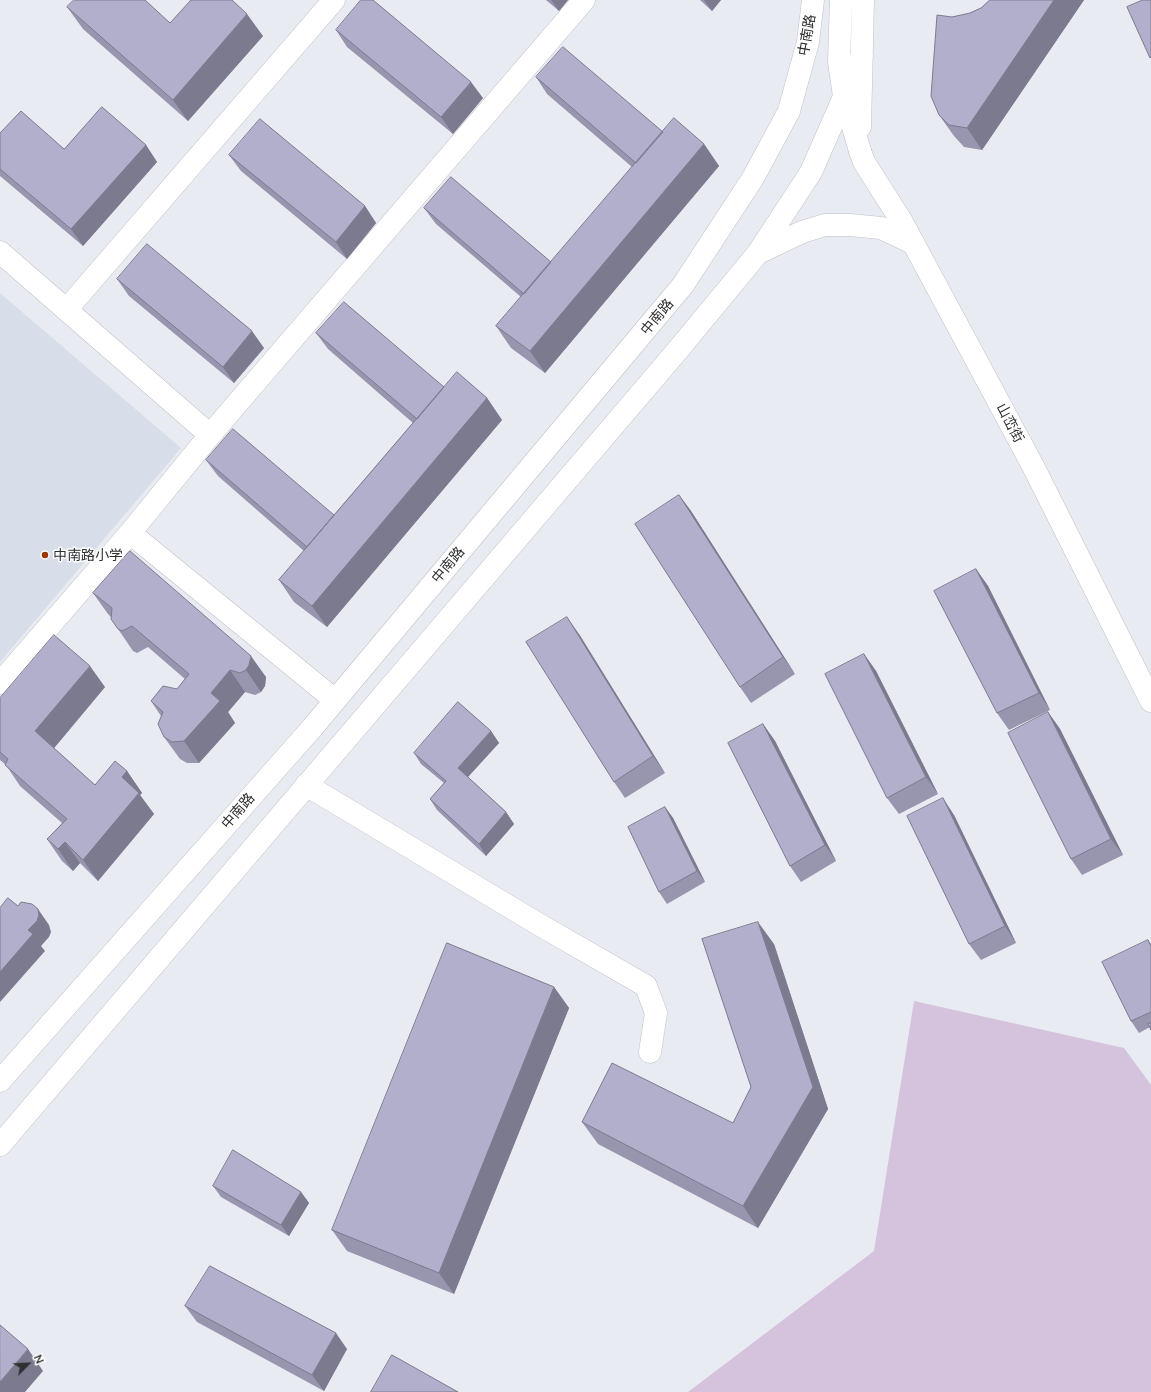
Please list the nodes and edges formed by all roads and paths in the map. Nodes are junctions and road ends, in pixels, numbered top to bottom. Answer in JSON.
{"nodes":[{"id":1,"x":334,"y":0,"type":"edge"},
{"id":2,"x":584,"y":0,"type":"edge"},
{"id":3,"x":812,"y":0,"type":"edge"},
{"id":4,"x":841,"y":0,"type":"edge"},
{"id":5,"x":863,"y":0,"type":"edge"},
{"id":6,"x":862,"y":56,"type":"junction"},
{"id":7,"x":844,"y":96,"type":"junction"},
{"id":8,"x":860,"y":151,"type":"junction"},
{"id":9,"x":913,"y":243,"type":"junction"},
{"id":10,"x":0,"y":252,"type":"edge"},
{"id":11,"x":758,"y":253,"type":"junction"},
{"id":12,"x":66,"y":310,"type":"junction"},
{"id":13,"x":210,"y":435,"type":"junction"},
{"id":14,"x":130,"y":533,"type":"junction"},
{"id":15,"x":0,"y":683,"type":"edge"},
{"id":16,"x":335,"y":700,"type":"junction"},
{"id":17,"x":1151,"y":701,"type":"edge"},
{"id":18,"x":306,"y":785,"type":"junction"},
{"id":19,"x":650,"y":1052,"type":"dead end"},
{"id":20,"x":0,"y":1081,"type":"edge"},
{"id":21,"x":0,"y":1145,"type":"edge"}],
"edges":[{"from":1,"to":12,"type":"main road"},
{"from":2,"to":13,"type":"main road"},
{"from":3,"to":16,"type":"main road","name":"中南路"},
{"from":4,"to":7,"type":"main road","name":"山峦街"},
{"from":5,"to":6,"type":"main road"},
{"from":6,"to":7,"type":"main road"},
{"from":6,"to":8,"type":"main road"},
{"from":7,"to":8,"type":"main road","name":"山峦街"},
{"from":7,"to":11,"type":"main road"},
{"from":8,"to":9,"type":"main road","name":"山峦街"},
{"from":9,"to":11,"type":"main road"},
{"from":9,"to":17,"type":"main road","name":"山峦街"},
{"from":10,"to":12,"type":"main road"},
{"from":11,"to":18,"type":"main road"},
{"from":12,"to":13,"type":"main road"},
{"from":13,"to":14,"type":"main road"},
{"from":14,"to":15,"type":"main road"},
{"from":14,"to":16,"type":"main road"},
{"from":16,"to":20,"type":"main road","name":"中南路"},
{"from":18,"to":19,"type":"main road"},
{"from":18,"to":21,"type":"main road"}]}
